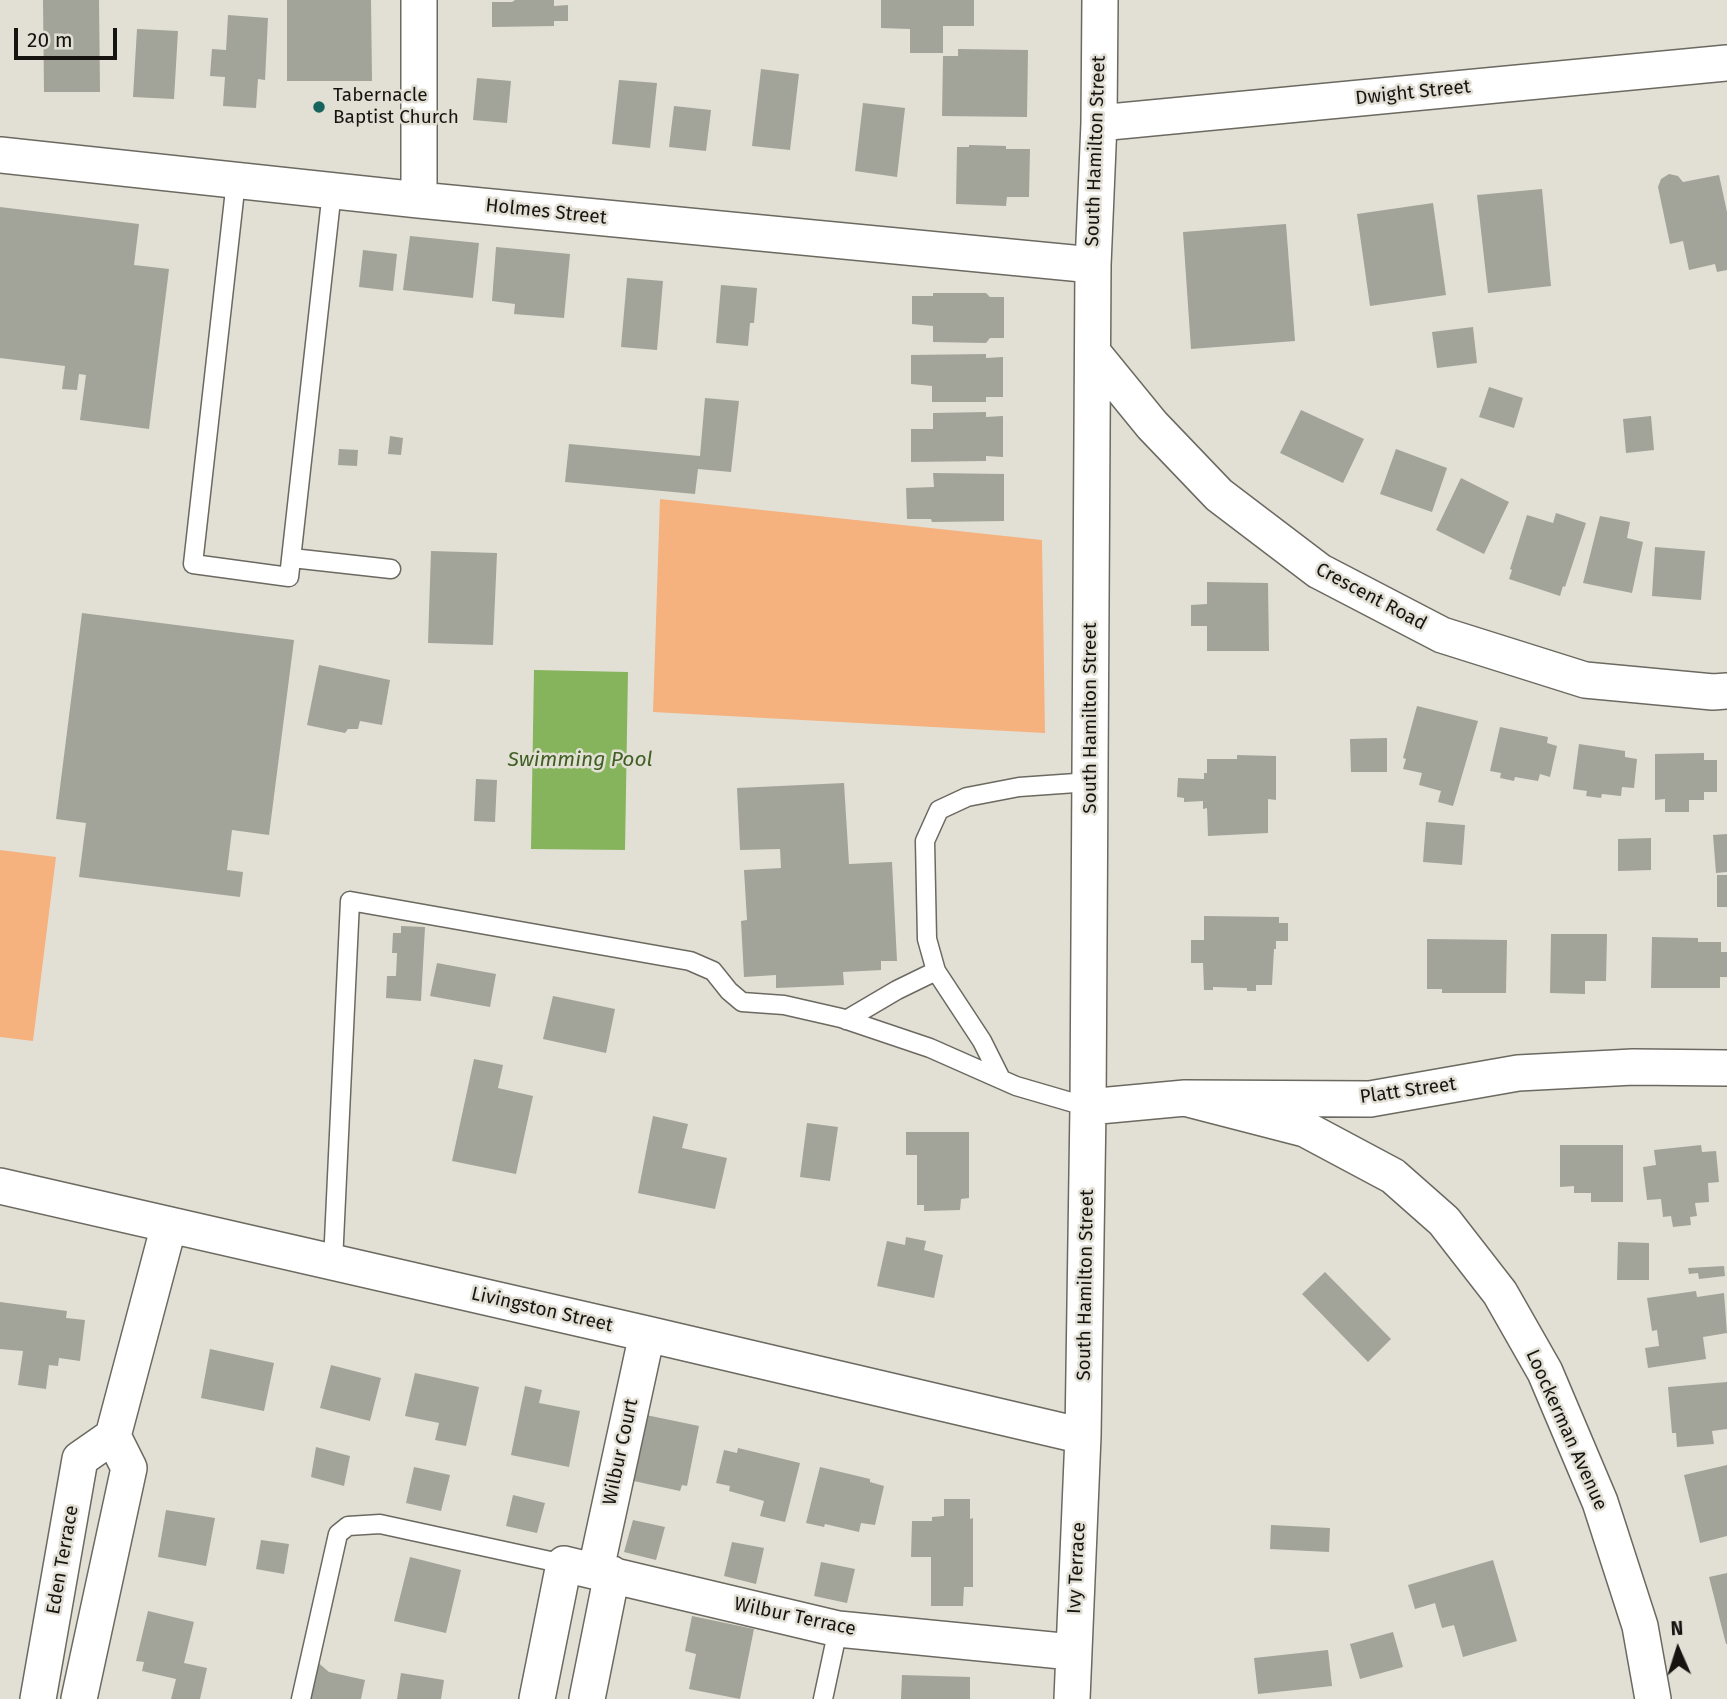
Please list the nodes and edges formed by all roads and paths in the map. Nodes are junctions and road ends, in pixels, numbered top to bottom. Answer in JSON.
{"nodes":[{"id":1,"x":419,"y":0,"type":"edge"},
{"id":2,"x":1100,"y":0,"type":"edge"},
{"id":3,"x":1727,"y":63,"type":"edge"},
{"id":4,"x":1099,"y":123,"type":"junction"},
{"id":5,"x":0,"y":155,"type":"edge"},
{"id":6,"x":236,"y":181,"type":"junction"},
{"id":7,"x":332,"y":191,"type":"junction"},
{"id":8,"x":419,"y":200,"type":"junction"},
{"id":9,"x":1093,"y":265,"type":"junction"},
{"id":10,"x":1094,"y":354,"type":"junction"},
{"id":11,"x":292,"y":558,"type":"junction"},
{"id":12,"x":391,"y":569,"type":"dead end"},
{"id":13,"x":1727,"y":691,"type":"edge"},
{"id":14,"x":1090,"y":782,"type":"junction"},
{"id":15,"x":936,"y":971,"type":"junction"},
{"id":16,"x":846,"y":1020,"type":"junction"},
{"id":17,"x":1727,"y":1068,"type":"edge"},
{"id":18,"x":1001,"y":1079,"type":"junction"},
{"id":19,"x":1185,"y":1098,"type":"junction"},
{"id":20,"x":1088,"y":1107,"type":"junction"},
{"id":21,"x":0,"y":1186,"type":"edge"},
{"id":22,"x":169,"y":1225,"type":"junction"},
{"id":23,"x":333,"y":1262,"type":"junction"},
{"id":24,"x":647,"y":1334,"type":"junction"},
{"id":25,"x":113,"y":1436,"type":"junction"},
{"id":26,"x":1083,"y":1436,"type":"junction"},
{"id":27,"x":590,"y":1569,"type":"junction"},
{"id":28,"x":838,"y":1629,"type":"junction"},
{"id":29,"x":1072,"y":1652,"type":"junction"},
{"id":30,"x":38,"y":1699,"type":"edge"},
{"id":31,"x":79,"y":1699,"type":"edge"},
{"id":32,"x":301,"y":1699,"type":"edge"},
{"id":33,"x":537,"y":1699,"type":"edge"},
{"id":34,"x":587,"y":1699,"type":"edge"},
{"id":35,"x":823,"y":1699,"type":"edge"},
{"id":36,"x":1072,"y":1699,"type":"edge"},
{"id":37,"x":1653,"y":1699,"type":"edge"}],
"edges":[{"from":1,"to":8,"type":"street"},
{"from":2,"to":4,"type":"street","name":"South Hamilton Street"},
{"from":3,"to":4,"type":"street","name":"Dwight Street"},
{"from":4,"to":9,"type":"street","name":"South Hamilton Street"},
{"from":5,"to":6,"type":"street","name":"Holmes Street"},
{"from":6,"to":7,"type":"street","name":"Holmes Street"},
{"from":6,"to":11,"type":"lane"},
{"from":7,"to":8,"type":"street","name":"Holmes Street"},
{"from":7,"to":11,"type":"lane"},
{"from":8,"to":9,"type":"street","name":"Holmes Street"},
{"from":9,"to":10,"type":"street","name":"South Hamilton Street"},
{"from":10,"to":13,"type":"street","name":"Crescent Road"},
{"from":10,"to":14,"type":"street","name":"South Hamilton Street"},
{"from":11,"to":12,"type":"lane"},
{"from":14,"to":15,"type":"lane"},
{"from":14,"to":20,"type":"street","name":"South Hamilton Street"},
{"from":15,"to":16,"type":"lane"},
{"from":15,"to":18,"type":"lane"},
{"from":16,"to":18,"type":"lane"},
{"from":16,"to":23,"type":"lane"},
{"from":17,"to":19,"type":"street","name":"Platt Street"},
{"from":18,"to":20,"type":"lane"},
{"from":19,"to":20,"type":"street","name":"Platt Street"},
{"from":19,"to":37,"type":"street","name":"Loockerman Avenue"},
{"from":20,"to":26,"type":"street","name":"South Hamilton Street"},
{"from":21,"to":22,"type":"street","name":"Livingston Street"},
{"from":22,"to":23,"type":"street","name":"Livingston Street"},
{"from":22,"to":25,"type":"street"},
{"from":23,"to":24,"type":"street","name":"Livingston Street"},
{"from":24,"to":26,"type":"street","name":"Livingston Street"},
{"from":24,"to":27,"type":"street","name":"Wilbur Court"},
{"from":25,"to":30,"type":"street","name":"Eden Terrace"},
{"from":25,"to":31,"type":"street"},
{"from":26,"to":29,"type":"street","name":"Ivy Terrace"},
{"from":27,"to":28,"type":"street","name":"Wilbur Terrace"},
{"from":27,"to":32,"type":"lane"},
{"from":27,"to":33,"type":"street","name":"Wilbur Court"},
{"from":27,"to":34,"type":"street","name":"Wilbur Court"},
{"from":28,"to":29,"type":"street","name":"Wilbur Terrace"},
{"from":28,"to":35,"type":"lane"},
{"from":29,"to":36,"type":"street","name":"Ivy Terrace"}]}
